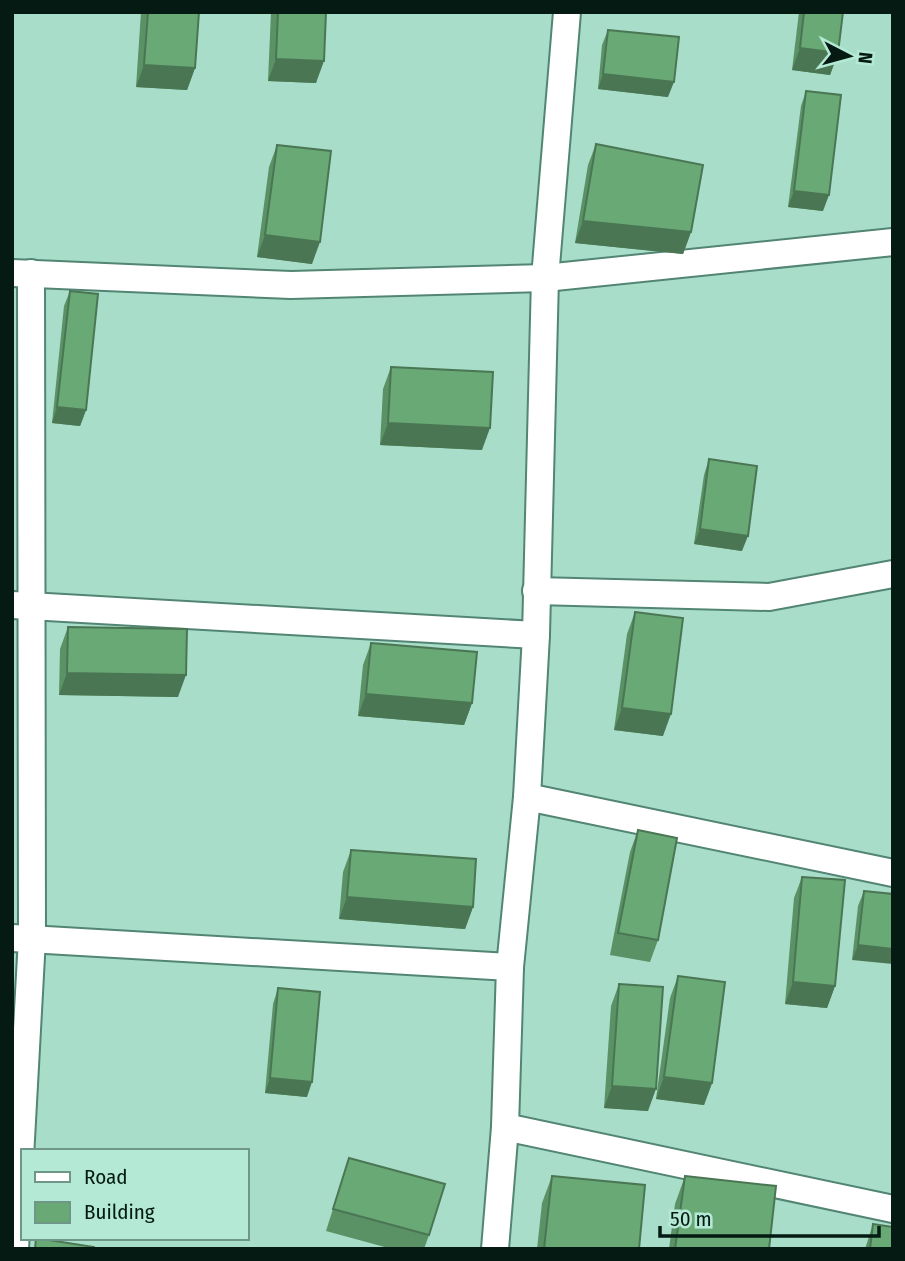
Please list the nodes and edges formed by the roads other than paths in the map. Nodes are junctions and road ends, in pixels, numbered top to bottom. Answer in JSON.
{"nodes":[{"id":1,"x":566,"y":12,"type":"edge"},
{"id":2,"x":893,"y":242,"type":"edge"},
{"id":3,"x":22,"y":273,"type":"edge"},
{"id":4,"x":545,"y":278,"type":"junction"},
{"id":5,"x":893,"y":575,"type":"edge"},
{"id":6,"x":536,"y":592,"type":"junction"},
{"id":7,"x":22,"y":604,"type":"edge"},
{"id":8,"x":536,"y":635,"type":"junction"},
{"id":9,"x":527,"y":797,"type":"junction"},
{"id":10,"x":893,"y":873,"type":"edge"},
{"id":11,"x":22,"y":938,"type":"edge"},
{"id":12,"x":510,"y":967,"type":"junction"},
{"id":13,"x":505,"y":1128,"type":"junction"},
{"id":14,"x":893,"y":1209,"type":"edge"},
{"id":15,"x":15,"y":1249,"type":"edge"},
{"id":16,"x":495,"y":1249,"type":"edge"}],
"edges":[{"from":1,"to":4,"type":"street"},
{"from":2,"to":4,"type":"street"},
{"from":3,"to":4,"type":"street"},
{"from":3,"to":7,"type":"street"},
{"from":4,"to":6,"type":"street"},
{"from":5,"to":6,"type":"street"},
{"from":6,"to":8,"type":"street"},
{"from":7,"to":8,"type":"street"},
{"from":7,"to":11,"type":"street"},
{"from":8,"to":9,"type":"street"},
{"from":9,"to":10,"type":"street"},
{"from":9,"to":12,"type":"street"},
{"from":11,"to":12,"type":"street"},
{"from":11,"to":15,"type":"street"},
{"from":12,"to":13,"type":"street"},
{"from":13,"to":14,"type":"street"},
{"from":13,"to":16,"type":"street"}]}
